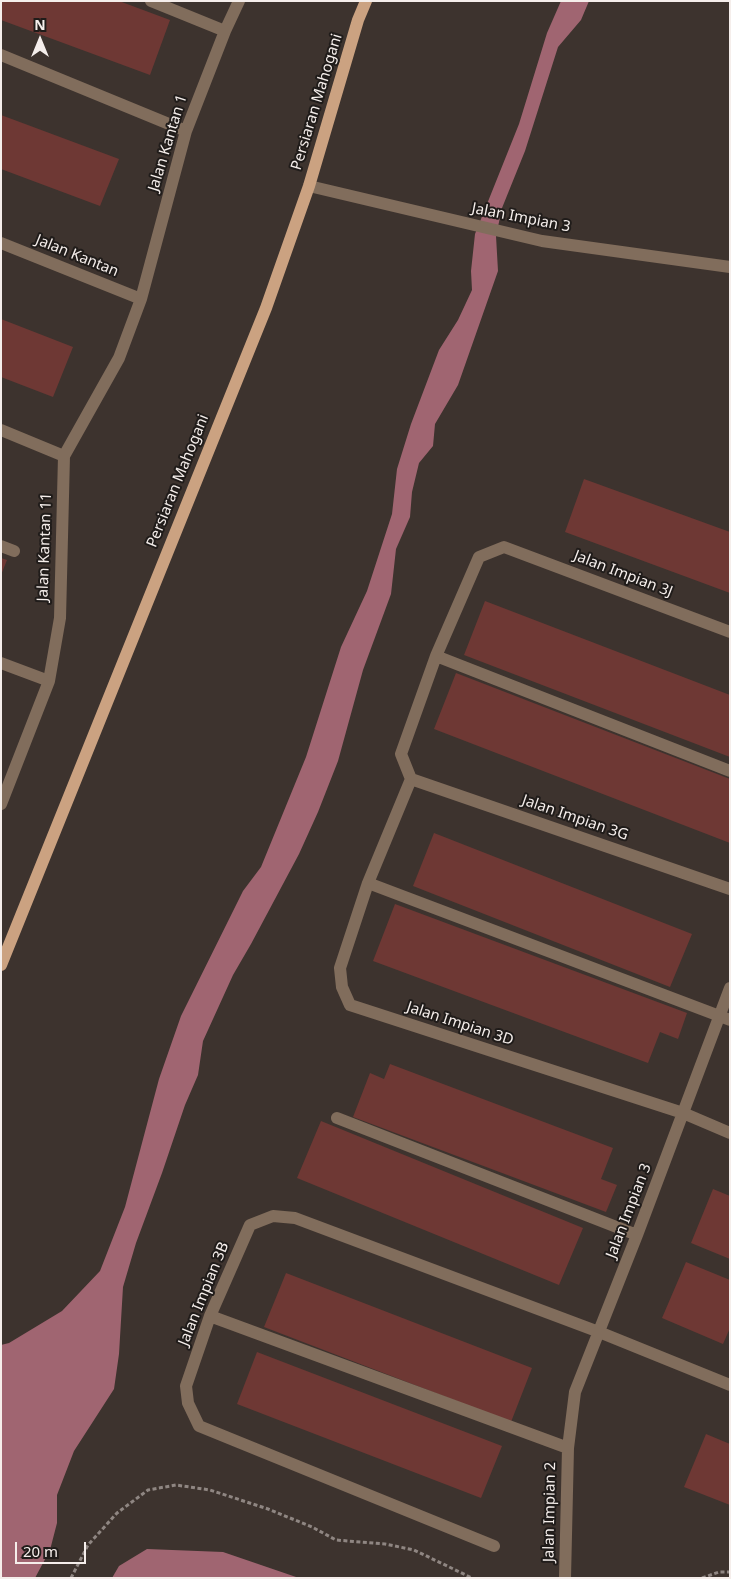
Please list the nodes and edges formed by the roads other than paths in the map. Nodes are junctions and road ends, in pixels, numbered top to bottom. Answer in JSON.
{"nodes":[{"id":1,"x":152,"y":1,"type":"edge"},
{"id":2,"x":240,"y":1,"type":"edge"},
{"id":3,"x":366,"y":1,"type":"edge"},
{"id":4,"x":225,"y":31,"type":"junction"},
{"id":5,"x":1,"y":55,"type":"edge"},
{"id":6,"x":186,"y":131,"type":"junction"},
{"id":7,"x":309,"y":186,"type":"junction"},
{"id":8,"x":1,"y":243,"type":"edge"},
{"id":9,"x":730,"y":267,"type":"edge"},
{"id":10,"x":141,"y":299,"type":"junction"},
{"id":11,"x":1,"y":430,"type":"edge"},
{"id":12,"x":64,"y":456,"type":"junction"},
{"id":13,"x":1,"y":546,"type":"edge"},
{"id":14,"x":14,"y":550,"type":"dead end"},
{"id":15,"x":730,"y":632,"type":"edge"},
{"id":16,"x":436,"y":656,"type":"junction"},
{"id":17,"x":1,"y":663,"type":"edge"},
{"id":18,"x":49,"y":681,"type":"junction"},
{"id":19,"x":730,"y":771,"type":"edge"},
{"id":20,"x":411,"y":779,"type":"junction"},
{"id":21,"x":4,"y":788,"type":"edge"},
{"id":22,"x":1,"y":804,"type":"edge"},
{"id":23,"x":368,"y":883,"type":"junction"},
{"id":24,"x":730,"y":889,"type":"edge"},
{"id":25,"x":1,"y":965,"type":"edge"},
{"id":26,"x":730,"y":988,"type":"edge"},
{"id":27,"x":724,"y":1018,"type":"edge"},
{"id":28,"x":683,"y":1114,"type":"junction"},
{"id":29,"x":337,"y":1118,"type":"dead end"},
{"id":30,"x":730,"y":1133,"type":"edge"},
{"id":31,"x":637,"y":1235,"type":"junction"},
{"id":32,"x":210,"y":1316,"type":"junction"},
{"id":33,"x":599,"y":1332,"type":"junction"},
{"id":34,"x":730,"y":1385,"type":"edge"},
{"id":35,"x":568,"y":1448,"type":"junction"},
{"id":36,"x":494,"y":1546,"type":"dead end"},
{"id":37,"x":565,"y":1578,"type":"edge"}],
"edges":[{"from":1,"to":4,"type":"street"},
{"from":2,"to":4,"type":"street","name":"Jalan Kantan 1"},
{"from":3,"to":7,"type":"main road","name":"Persiaran Mahogani"},
{"from":4,"to":6,"type":"street","name":"Jalan Kantan 1"},
{"from":5,"to":6,"type":"street"},
{"from":6,"to":10,"type":"street","name":"Jalan Kantan 1"},
{"from":7,"to":9,"type":"street","name":"Jalan Impian 3"},
{"from":7,"to":25,"type":"main road","name":"Persiaran Mahogani"},
{"from":8,"to":10,"type":"street","name":"Jalan Kantan"},
{"from":10,"to":12,"type":"street","name":"Jalan Kantan 11"},
{"from":11,"to":12,"type":"street"},
{"from":12,"to":18,"type":"street","name":"Jalan Kantan 11"},
{"from":13,"to":14,"type":"street"},
{"from":15,"to":16,"type":"street","name":"Jalan Impian 3J"},
{"from":16,"to":19,"type":"street"},
{"from":16,"to":20,"type":"street"},
{"from":17,"to":18,"type":"street"},
{"from":18,"to":21,"type":"street","name":"Jalan Kantan 11"},
{"from":20,"to":23,"type":"street"},
{"from":20,"to":24,"type":"street","name":"Jalan Impian 3G"},
{"from":21,"to":22,"type":"street","name":"Jalan Kantan 11"},
{"from":23,"to":27,"type":"street"},
{"from":23,"to":28,"type":"street","name":"Jalan Impian 3D"},
{"from":26,"to":27,"type":"street","name":"Jalan Impian 3"},
{"from":27,"to":28,"type":"street","name":"Jalan Impian 3"},
{"from":28,"to":30,"type":"street"},
{"from":28,"to":31,"type":"street","name":"Jalan Impian 3"},
{"from":29,"to":31,"type":"street"},
{"from":31,"to":33,"type":"street","name":"Jalan Impian 3"},
{"from":32,"to":33,"type":"street","name":"Jalan Impian 3B"},
{"from":32,"to":35,"type":"street"},
{"from":32,"to":36,"type":"street","name":"Jalan Impian 3B"},
{"from":33,"to":34,"type":"street","name":"Jalan Impian 3B"},
{"from":33,"to":35,"type":"street","name":"Jalan Impian 3"},
{"from":35,"to":37,"type":"street","name":"Jalan Impian 2"}]}
